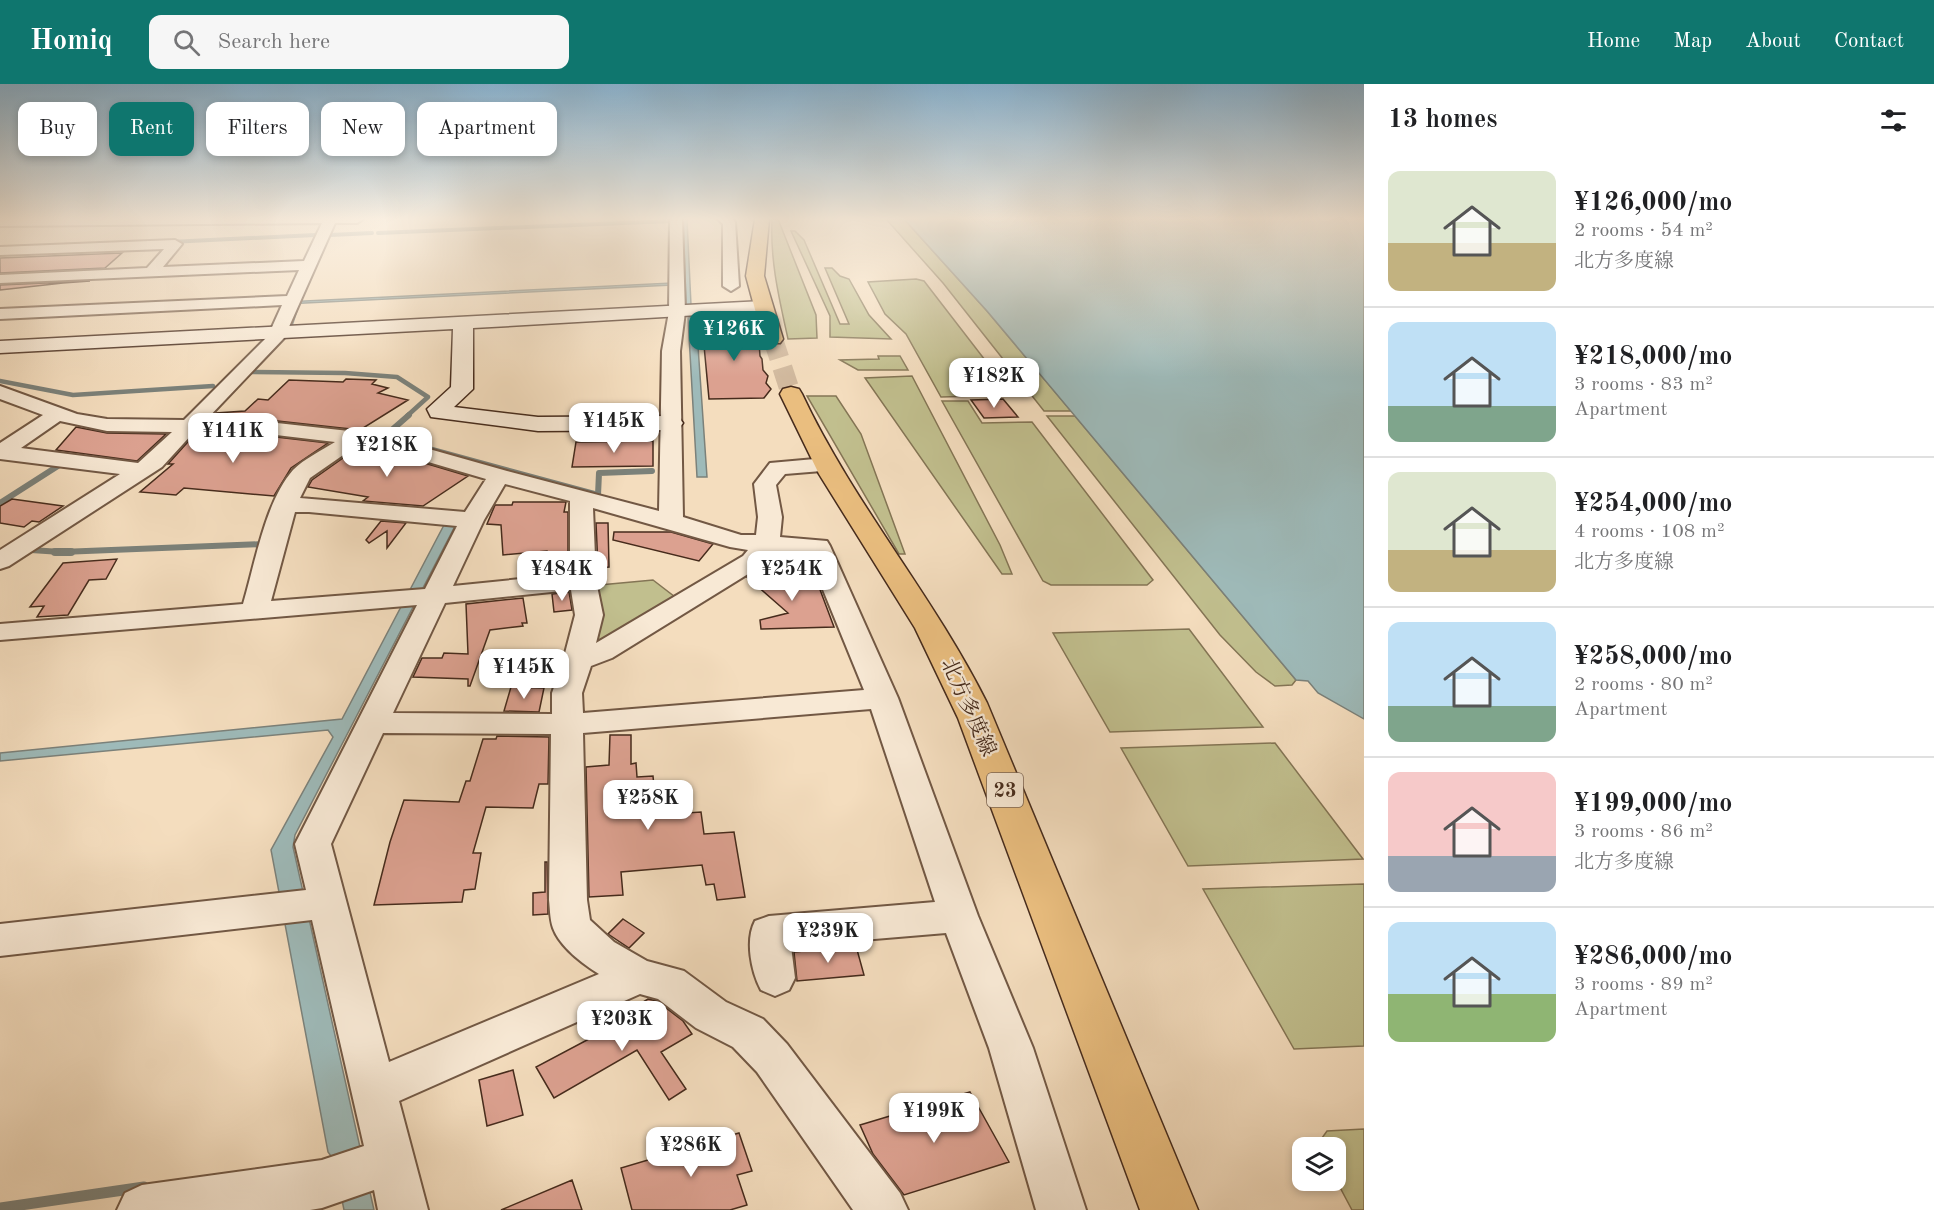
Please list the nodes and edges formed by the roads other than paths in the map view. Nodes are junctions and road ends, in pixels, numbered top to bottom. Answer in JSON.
{"nodes":[{"id":1,"x":64,"y":272,"type":"edge"},
{"id":2,"x":152,"y":272,"type":"joint"},
{"id":3,"x":162,"y":272,"type":"edge"},
{"id":4,"x":306,"y":272,"type":"edge"},
{"id":5,"x":677,"y":272,"type":"edge"},
{"id":6,"x":731,"y":272,"type":"edge"},
{"id":7,"x":755,"y":272,"type":"edge"},
{"id":8,"x":58,"y":276,"type":"junction"},
{"id":9,"x":0,"y":279,"type":"edge"},
{"id":10,"x":731,"y":286,"type":"dead end"},
{"id":11,"x":292,"y":302,"type":"junction"},
{"id":12,"x":763,"y":307,"type":"junction"},
{"id":13,"x":677,"y":312,"type":"junction"},
{"id":14,"x":0,"y":314,"type":"edge"},
{"id":15,"x":463,"y":323,"type":"junction"},
{"id":16,"x":278,"y":333,"type":"junction"},
{"id":17,"x":773,"y":339,"type":"tunnel mouth"},
{"id":18,"x":0,"y":348,"type":"edge"},
{"id":19,"x":0,"y":392,"type":"edge"},
{"id":20,"x":791,"y":394,"type":"tunnel mouth"},
{"id":21,"x":59,"y":413,"type":"junction"},
{"id":22,"x":671,"y":423,"type":"junction"},
{"id":23,"x":188,"y":428,"type":"junction"},
{"id":24,"x":356,"y":437,"type":"junction"},
{"id":25,"x":0,"y":453,"type":"edge"},
{"id":26,"x":826,"y":465,"type":"junction"},
{"id":27,"x":141,"y":470,"type":"junction"},
{"id":28,"x":499,"y":476,"type":"junction"},
{"id":29,"x":581,"y":497,"type":"junction"},
{"id":30,"x":286,"y":505,"type":"junction"},
{"id":31,"x":472,"y":520,"type":"junction"},
{"id":32,"x":671,"y":521,"type":"junction"},
{"id":33,"x":767,"y":545,"type":"junction"},
{"id":34,"x":0,"y":561,"type":"edge"},
{"id":35,"x":583,"y":581,"type":"junction"},
{"id":36,"x":420,"y":597,"type":"junction"},
{"id":37,"x":255,"y":610,"type":"junction"},
{"id":38,"x":0,"y":632,"type":"edge"},
{"id":39,"x":578,"y":661,"type":"junction"},
{"id":40,"x":883,"y":698,"type":"junction"},
{"id":41,"x":373,"y":723,"type":"junction"},
{"id":42,"x":569,"y":724,"type":"junction"},
{"id":43,"x":305,"y":906,"type":"junction"},
{"id":44,"x":959,"y":916,"type":"junction"},
{"id":45,"x":0,"y":940,"type":"edge"},
{"id":46,"x":638,"y":976,"type":"junction"},
{"id":47,"x":774,"y":978,"type":"dead end"},
{"id":48,"x":374,"y":1090,"type":"junction"},
{"id":49,"x":383,"y":1162,"type":"junction"},
{"id":50,"x":142,"y":1210,"type":"edge"},
{"id":51,"x":403,"y":1210,"type":"edge"},
{"id":52,"x":884,"y":1210,"type":"edge"},
{"id":53,"x":1061,"y":1210,"type":"edge"},
{"id":54,"x":1169,"y":1210,"type":"edge"}],
"edges":[{"from":1,"to":8,"type":"street"},
{"from":2,"to":3,"type":"street"},
{"from":2,"to":8,"type":"street"},
{"from":4,"to":11,"type":"street"},
{"from":5,"to":13,"type":"street"},
{"from":6,"to":10,"type":"street"},
{"from":7,"to":12,"type":"main road"},
{"from":8,"to":9,"type":"street"},
{"from":11,"to":14,"type":"street"},
{"from":11,"to":16,"type":"street"},
{"from":12,"to":13,"type":"street"},
{"from":12,"to":17,"type":"main road"},
{"from":13,"to":15,"type":"street"},
{"from":13,"to":22,"type":"street"},
{"from":15,"to":16,"type":"street"},
{"from":15,"to":22,"type":"street"},
{"from":16,"to":18,"type":"street"},
{"from":16,"to":23,"type":"street"},
{"from":19,"to":21,"type":"street"},
{"from":20,"to":26,"type":"main road","name":"北方多度線","number":"23"},
{"from":21,"to":23,"type":"street"},
{"from":21,"to":25,"type":"street"},
{"from":22,"to":32,"type":"street"},
{"from":23,"to":24,"type":"street"},
{"from":23,"to":27,"type":"street"},
{"from":24,"to":28,"type":"street"},
{"from":24,"to":30,"type":"street"},
{"from":25,"to":27,"type":"street"},
{"from":26,"to":33,"type":"street"},
{"from":26,"to":54,"type":"main road","name":"北方多度線","number":"23"},
{"from":27,"to":34,"type":"street"},
{"from":28,"to":29,"type":"street"},
{"from":28,"to":31,"type":"street"},
{"from":29,"to":32,"type":"street"},
{"from":29,"to":35,"type":"street"},
{"from":30,"to":31,"type":"street"},
{"from":30,"to":37,"type":"street"},
{"from":31,"to":36,"type":"street"},
{"from":32,"to":33,"type":"street"},
{"from":33,"to":39,"type":"street"},
{"from":33,"to":40,"type":"street"},
{"from":35,"to":36,"type":"street"},
{"from":35,"to":39,"type":"street"},
{"from":36,"to":37,"type":"street"},
{"from":36,"to":41,"type":"street"},
{"from":37,"to":38,"type":"street"},
{"from":39,"to":42,"type":"street"},
{"from":40,"to":42,"type":"street"},
{"from":40,"to":44,"type":"street"},
{"from":41,"to":42,"type":"street"},
{"from":41,"to":43,"type":"street"},
{"from":42,"to":46,"type":"street"},
{"from":43,"to":45,"type":"street"},
{"from":43,"to":48,"type":"street"},
{"from":44,"to":47,"type":"street"},
{"from":44,"to":53,"type":"street"},
{"from":46,"to":48,"type":"street"},
{"from":46,"to":52,"type":"street"},
{"from":48,"to":49,"type":"street"},
{"from":49,"to":50,"type":"street"},
{"from":49,"to":51,"type":"street"}]}
